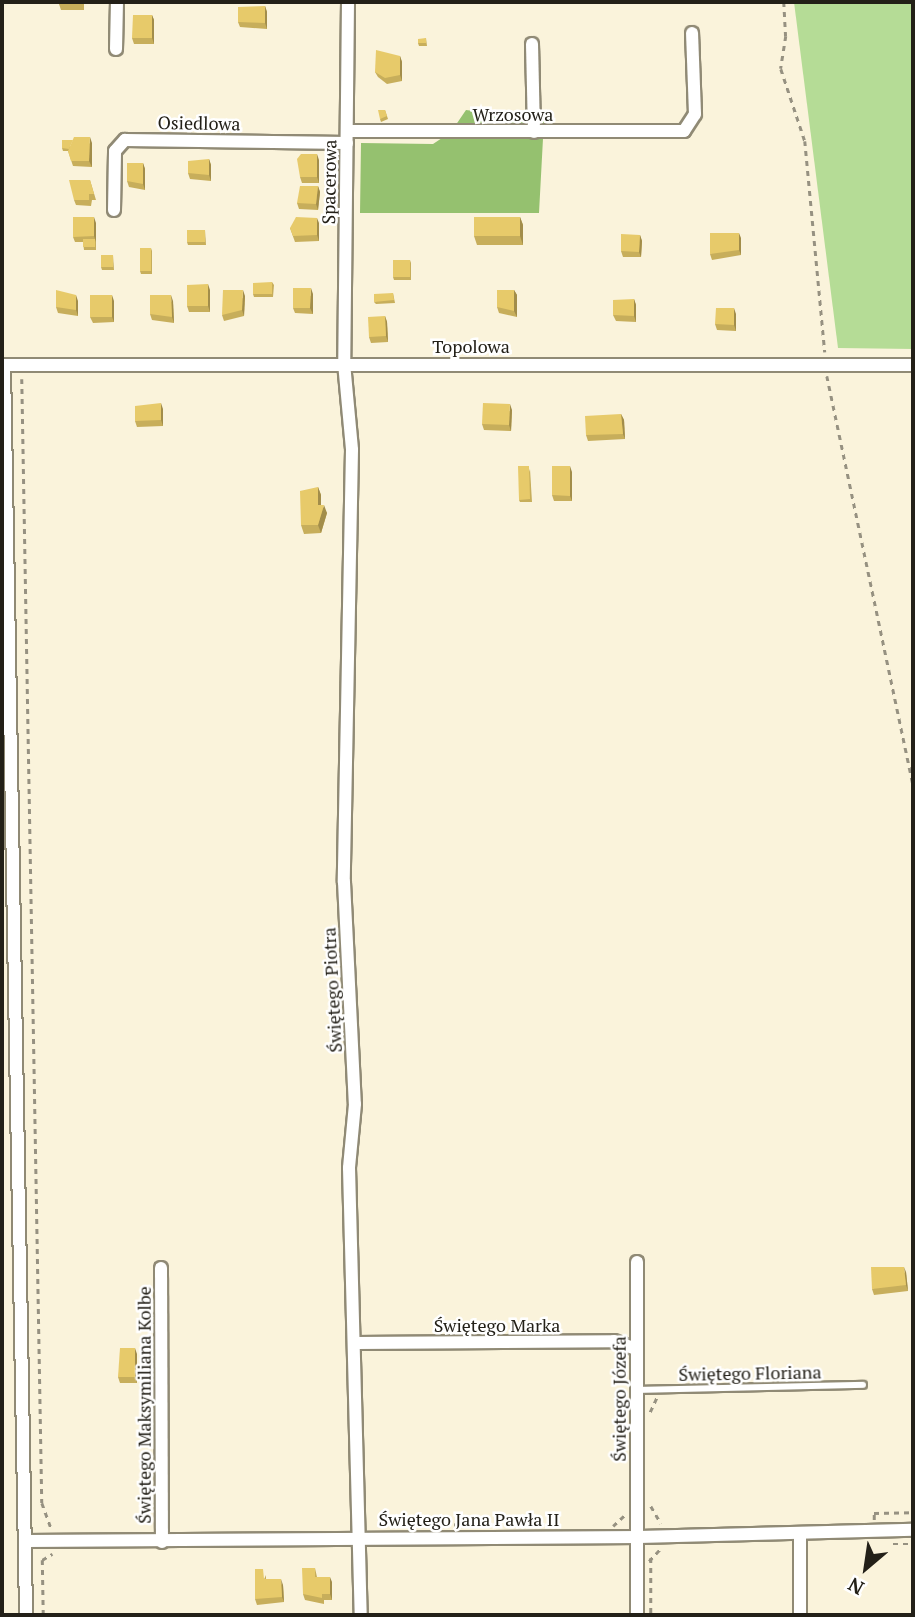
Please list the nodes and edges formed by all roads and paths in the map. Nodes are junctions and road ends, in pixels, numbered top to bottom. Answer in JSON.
{"nodes":[{"id":1,"x":117,"y":2,"type":"edge"},
{"id":2,"x":348,"y":2,"type":"edge"},
{"id":3,"x":783,"y":2,"type":"edge"},
{"id":4,"x":692,"y":33,"type":"dead end"},
{"id":5,"x":532,"y":44,"type":"dead end"},
{"id":6,"x":116,"y":49,"type":"dead end"},
{"id":7,"x":534,"y":132,"type":"junction"},
{"id":8,"x":348,"y":137,"type":"junction"},
{"id":9,"x":114,"y":210,"type":"dead end"},
{"id":10,"x":813,"y":354,"type":"dead end"},
{"id":11,"x":838,"y":354,"type":"dead end"},
{"id":12,"x":825,"y":359,"type":"junction"},
{"id":13,"x":344,"y":363,"type":"junction"},
{"id":14,"x":3,"y":365,"type":"edge"},
{"id":15,"x":913,"y":365,"type":"edge"},
{"id":16,"x":19,"y":382,"type":"dead end"},
{"id":17,"x":913,"y":783,"type":"edge"},
{"id":18,"x":637,"y":1262,"type":"dead end"},
{"id":19,"x":161,"y":1268,"type":"dead end"},
{"id":20,"x":356,"y":1343,"type":"junction"},
{"id":21,"x":636,"y":1349,"type":"junction"},
{"id":22,"x":863,"y":1385,"type":"dead end"},
{"id":23,"x":657,"y":1389,"type":"junction"},
{"id":24,"x":638,"y":1390,"type":"junction"},
{"id":25,"x":650,"y":1417,"type":"dead end"},
{"id":26,"x":651,"y":1498,"type":"dead end"},
{"id":27,"x":913,"y":1512,"type":"edge"},
{"id":28,"x":861,"y":1521,"type":"dead end"},
{"id":29,"x":665,"y":1524,"type":"dead end"},
{"id":30,"x":430,"y":1525,"type":"dead end"},
{"id":31,"x":469,"y":1525,"type":"dead end"},
{"id":32,"x":600,"y":1525,"type":"dead end"},
{"id":33,"x":613,"y":1525,"type":"dead end"},
{"id":34,"x":59,"y":1530,"type":"dead end"},
{"id":35,"x":913,"y":1530,"type":"edge"},
{"id":36,"x":800,"y":1533,"type":"junction"},
{"id":37,"x":52,"y":1536,"type":"junction"},
{"id":38,"x":639,"y":1537,"type":"junction"},
{"id":39,"x":358,"y":1538,"type":"junction"},
{"id":40,"x":26,"y":1541,"type":"junction"},
{"id":41,"x":162,"y":1542,"type":"junction"},
{"id":42,"x":887,"y":1544,"type":"dead end"},
{"id":43,"x":913,"y":1544,"type":"edge"},
{"id":44,"x":666,"y":1546,"type":"dead end"},
{"id":45,"x":645,"y":1560,"type":"junction"},
{"id":46,"x":26,"y":1615,"type":"edge"},
{"id":47,"x":43,"y":1615,"type":"edge"},
{"id":48,"x":361,"y":1615,"type":"edge"},
{"id":49,"x":637,"y":1615,"type":"edge"},
{"id":50,"x":652,"y":1615,"type":"edge"},
{"id":51,"x":800,"y":1615,"type":"edge"}],
"edges":[{"from":1,"to":6,"type":"street"},
{"from":2,"to":8,"type":"street","name":"Spacerowa"},
{"from":3,"to":12,"type":"path"},
{"from":4,"to":7,"type":"street","name":"Wrzosowa"},
{"from":5,"to":7,"type":"street"},
{"from":7,"to":8,"type":"street","name":"Wrzosowa"},
{"from":8,"to":9,"type":"street","name":"Osiedlowa"},
{"from":8,"to":13,"type":"street","name":"Spacerowa"},
{"from":10,"to":12,"type":"path"},
{"from":11,"to":12,"type":"path"},
{"from":12,"to":13,"type":"street","name":"Topolowa"},
{"from":12,"to":15,"type":"street","name":"Topolowa"},
{"from":12,"to":17,"type":"path"},
{"from":13,"to":14,"type":"street","name":"Topolowa"},
{"from":13,"to":20,"type":"street","name":"Świętego Piotra"},
{"from":14,"to":40,"type":"street"},
{"from":16,"to":37,"type":"path"},
{"from":18,"to":21,"type":"street","name":"Świętego Józefa"},
{"from":19,"to":41,"type":"street","name":"Świętego Maksymiliana Kolbe"},
{"from":20,"to":21,"type":"street","name":"Świętego Marka"},
{"from":20,"to":39,"type":"street","name":"Świętego Piotra"},
{"from":21,"to":24,"type":"street","name":"Świętego Józefa"},
{"from":22,"to":23,"type":"lane","name":"Świętego Floriana"},
{"from":23,"to":24,"type":"lane","name":"Świętego Floriana"},
{"from":23,"to":25,"type":"path"},
{"from":24,"to":38,"type":"street","name":"Świętego Józefa"},
{"from":26,"to":29,"type":"path"},
{"from":27,"to":28,"type":"path"},
{"from":30,"to":31,"type":"path"},
{"from":32,"to":33,"type":"path"},
{"from":34,"to":37,"type":"path"},
{"from":35,"to":36,"type":"street","name":"Świętego Jana Pawła II"},
{"from":36,"to":38,"type":"street","name":"Świętego Jana Pawła II"},
{"from":36,"to":51,"type":"street"},
{"from":37,"to":40,"type":"street","name":"Świętego Jana Pawła II"},
{"from":37,"to":41,"type":"street","name":"Świętego Jana Pawła II"},
{"from":37,"to":47,"type":"path"},
{"from":38,"to":39,"type":"street","name":"Świętego Jana Pawła II"},
{"from":38,"to":45,"type":"street","name":"Świętego Józefa"},
{"from":39,"to":41,"type":"street","name":"Świętego Jana Pawła II"},
{"from":39,"to":48,"type":"street","name":"Świętego Piotra"},
{"from":40,"to":46,"type":"street"},
{"from":42,"to":43,"type":"path"},
{"from":44,"to":45,"type":"path"},
{"from":45,"to":49,"type":"street","name":"Świętego Józefa"},
{"from":45,"to":50,"type":"path"}]}
